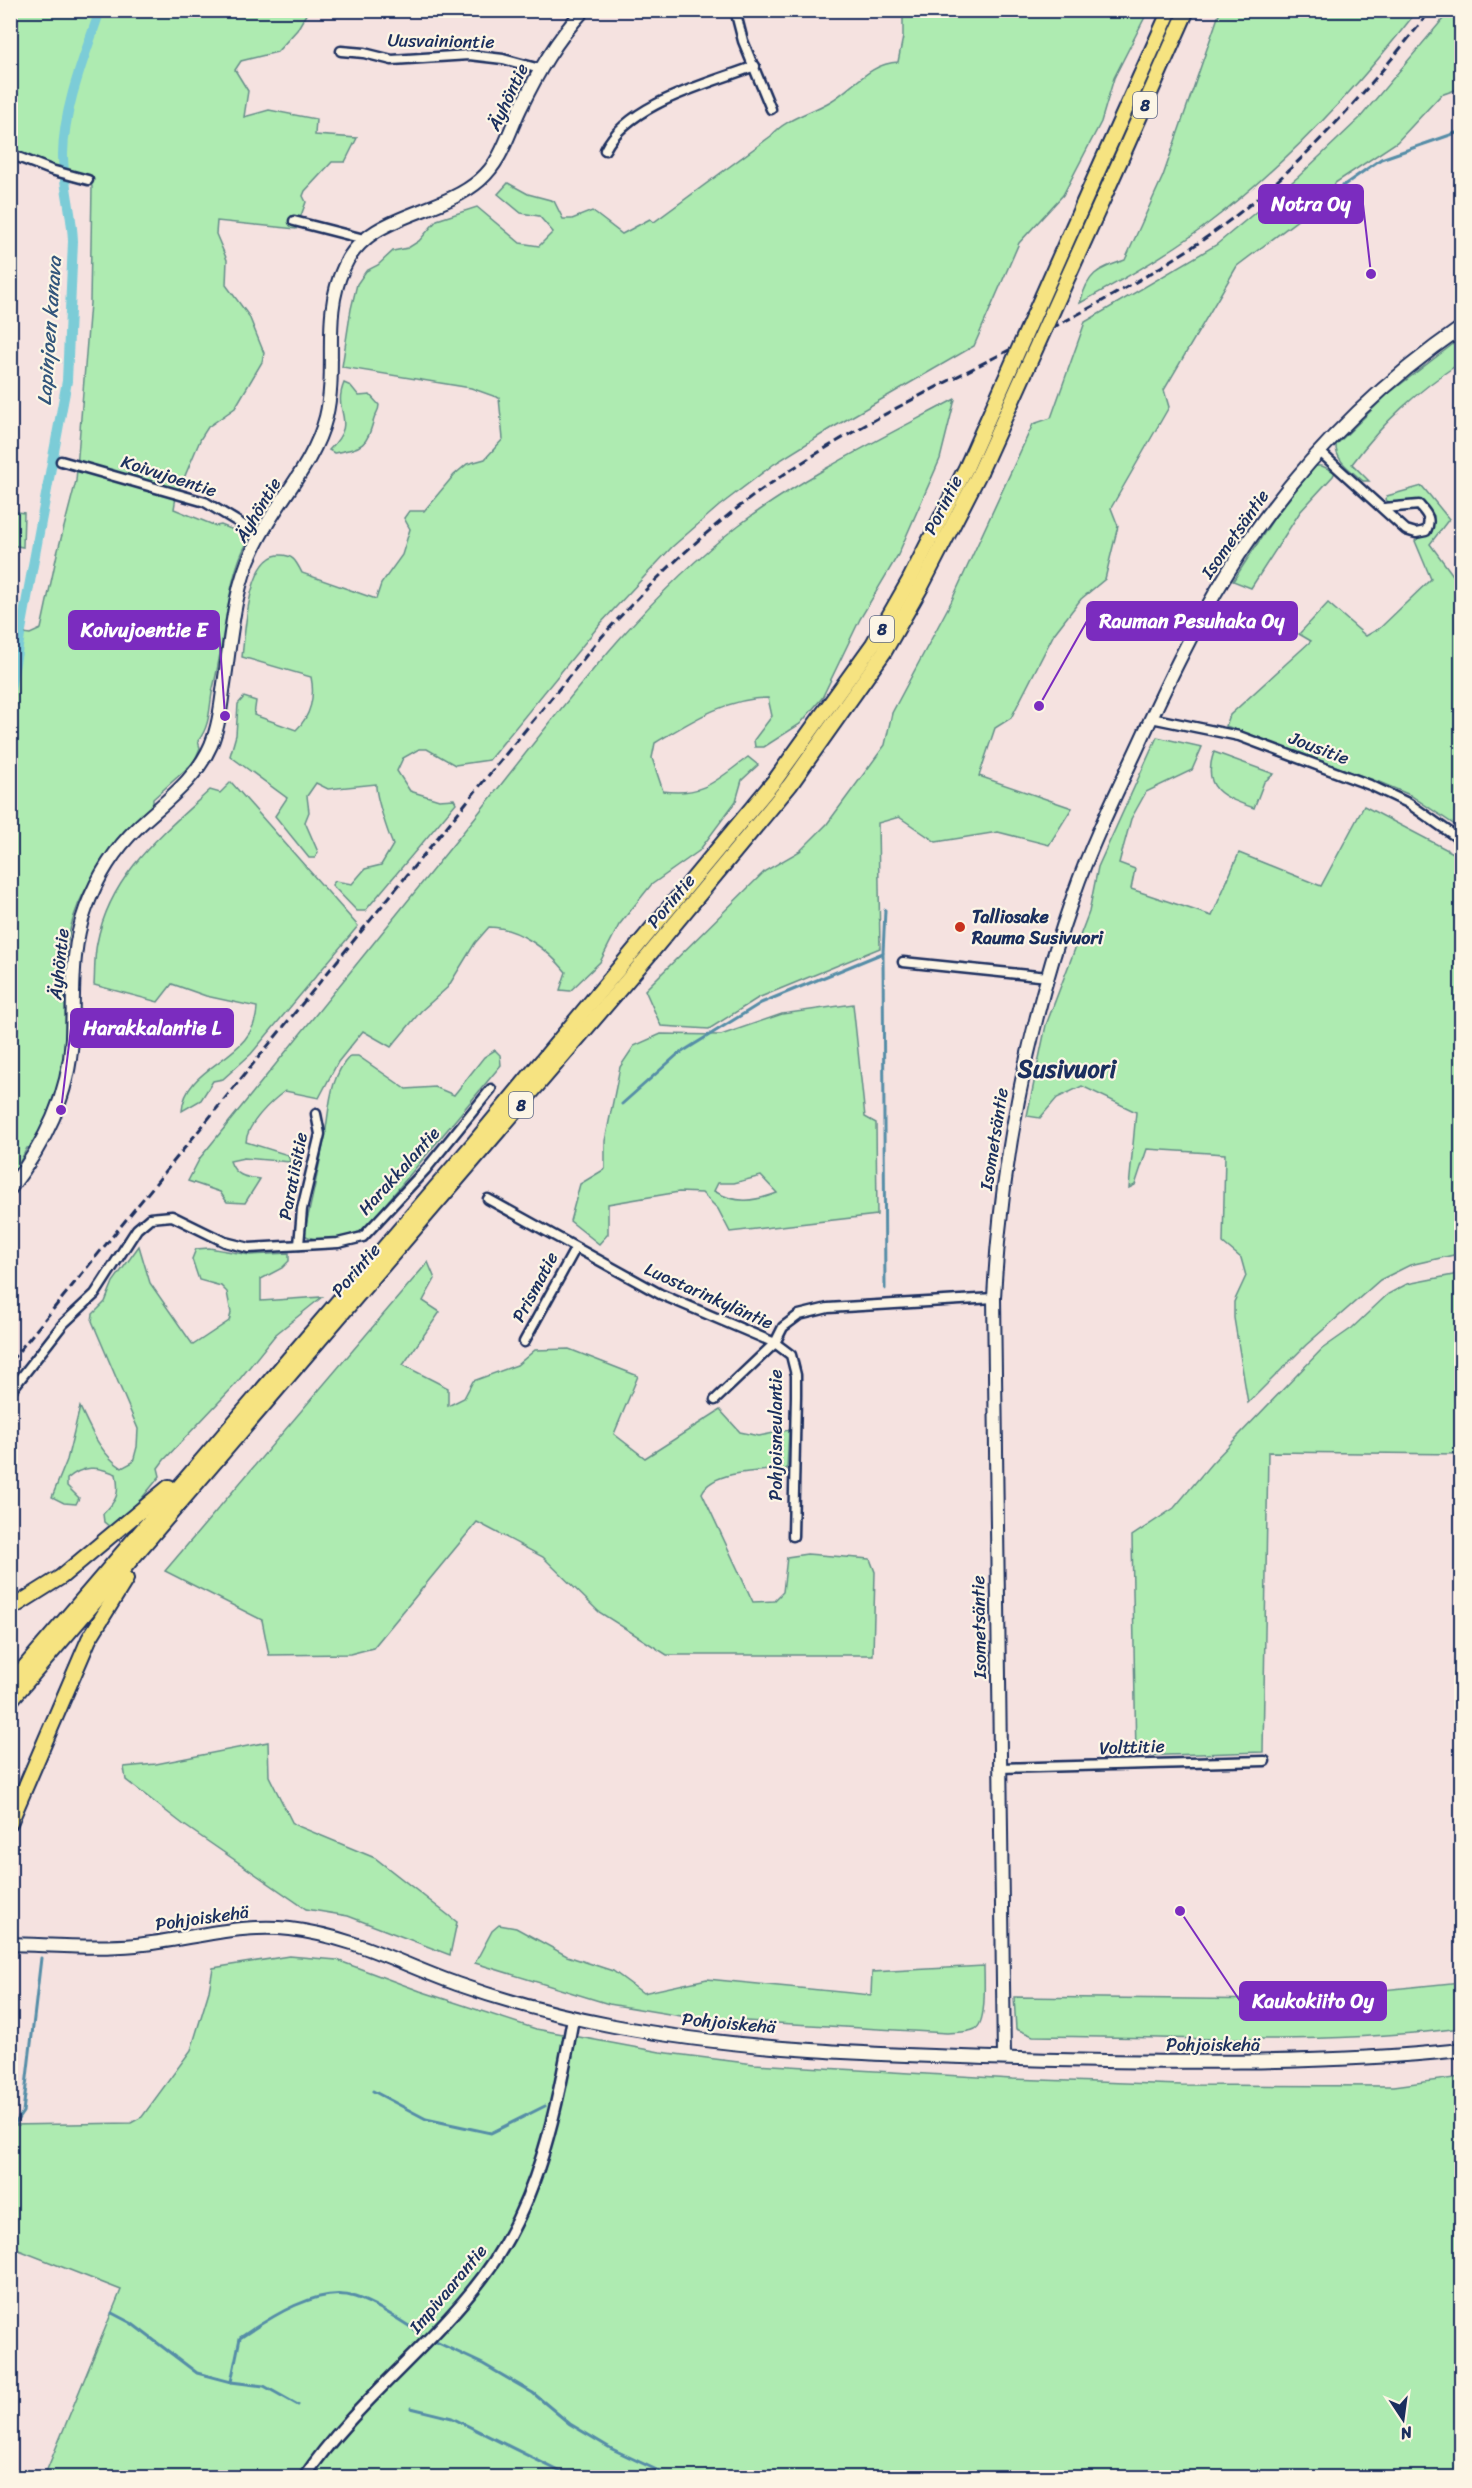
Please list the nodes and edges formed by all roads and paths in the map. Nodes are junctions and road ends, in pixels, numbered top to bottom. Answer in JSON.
{"nodes":[{"id":1,"x":584,"y":10,"type":"edge"},
{"id":2,"x":735,"y":10,"type":"edge"},
{"id":3,"x":1170,"y":10,"type":"edge"},
{"id":4,"x":1187,"y":10,"type":"edge"},
{"id":5,"x":341,"y":51,"type":"dead end"},
{"id":6,"x":754,"y":66,"type":"junction"},
{"id":7,"x":540,"y":69,"type":"junction"},
{"id":8,"x":771,"y":109,"type":"dead end"},
{"id":9,"x":605,"y":150,"type":"dead end"},
{"id":10,"x":10,"y":154,"type":"edge"},
{"id":11,"x":88,"y":180,"type":"dead end"},
{"id":12,"x":294,"y":221,"type":"dead end"},
{"id":13,"x":364,"y":239,"type":"junction"},
{"id":14,"x":1461,"y":327,"type":"edge"},
{"id":15,"x":1319,"y":451,"type":"junction"},
{"id":16,"x":61,"y":461,"type":"dead end"},
{"id":17,"x":973,"y":469,"type":"junction"},
{"id":18,"x":1384,"y":508,"type":"junction"},
{"id":19,"x":261,"y":536,"type":"junction"},
{"id":20,"x":1151,"y":718,"type":"junction"},
{"id":21,"x":1461,"y":841,"type":"edge"},
{"id":22,"x":903,"y":962,"type":"dead end"},
{"id":23,"x":1048,"y":977,"type":"junction"},
{"id":24,"x":491,"y":1089,"type":"dead end"},
{"id":25,"x":316,"y":1114,"type":"dead end"},
{"id":26,"x":10,"y":1189,"type":"edge"},
{"id":27,"x":488,"y":1199,"type":"dead end"},
{"id":28,"x":299,"y":1245,"type":"junction"},
{"id":29,"x":575,"y":1249,"type":"junction"},
{"id":30,"x":994,"y":1298,"type":"junction"},
{"id":31,"x":524,"y":1342,"type":"dead end"},
{"id":32,"x":775,"y":1343,"type":"junction"},
{"id":33,"x":10,"y":1392,"type":"edge"},
{"id":34,"x":715,"y":1400,"type":"dead end"},
{"id":35,"x":239,"y":1418,"type":"junction"},
{"id":36,"x":184,"y":1500,"type":"junction"},
{"id":37,"x":793,"y":1536,"type":"dead end"},
{"id":38,"x":10,"y":1609,"type":"edge"},
{"id":39,"x":10,"y":1684,"type":"edge"},
{"id":40,"x":10,"y":1701,"type":"edge"},
{"id":41,"x":1265,"y":1761,"type":"dead end"},
{"id":42,"x":1000,"y":1768,"type":"junction"},
{"id":43,"x":10,"y":1823,"type":"edge"},
{"id":44,"x":10,"y":1944,"type":"edge"},
{"id":45,"x":573,"y":2018,"type":"junction"},
{"id":46,"x":1461,"y":2050,"type":"edge"},
{"id":47,"x":1004,"y":2058,"type":"junction"},
{"id":48,"x":304,"y":2478,"type":"edge"}],
"edges":[{"from":1,"to":7,"type":"main road","name":"Äyhöntie"},
{"from":2,"to":6,"type":"street"},
{"from":3,"to":17,"type":"highway","name":"Porintie","number":"8","bridge":true},
{"from":4,"to":17,"type":"highway","name":"Porintie","number":"8","bridge":true},
{"from":5,"to":7,"type":"street","name":"Uusvainiontie"},
{"from":6,"to":8,"type":"street"},
{"from":6,"to":9,"type":"street"},
{"from":7,"to":13,"type":"main road","name":"Äyhöntie"},
{"from":10,"to":11,"type":"street"},
{"from":12,"to":13,"type":"street"},
{"from":13,"to":19,"type":"main road","name":"Äyhöntie"},
{"from":14,"to":15,"type":"main road","name":"Isometsäntie"},
{"from":15,"to":18,"type":"street"},
{"from":15,"to":20,"type":"main road","name":"Isometsäntie"},
{"from":16,"to":19,"type":"street","name":"Koivujoentie"},
{"from":17,"to":35,"type":"highway","name":"Porintie","number":"8"},
{"from":17,"to":36,"type":"highway","name":"Porintie","number":"8"},
{"from":18,"to":18,"type":"street"},
{"from":19,"to":26,"type":"main road","name":"Äyhöntie"},
{"from":20,"to":21,"type":"street","name":"Jousitie"},
{"from":20,"to":23,"type":"main road","name":"Isometsäntie"},
{"from":22,"to":23,"type":"street"},
{"from":23,"to":30,"type":"main road","name":"Isometsäntie"},
{"from":24,"to":28,"type":"street","name":"Harakkalantie"},
{"from":25,"to":28,"type":"street","name":"Paratiisitie"},
{"from":27,"to":29,"type":"street","name":"Luostarinkyläntie"},
{"from":28,"to":33,"type":"street","name":"Harakkalantie"},
{"from":29,"to":31,"type":"street","name":"Prismatie"},
{"from":29,"to":32,"type":"street","name":"Luostarinkyläntie"},
{"from":30,"to":32,"type":"street","name":"Luostarinkyläntie"},
{"from":30,"to":42,"type":"main road","name":"Isometsäntie"},
{"from":32,"to":34,"type":"street"},
{"from":32,"to":37,"type":"street","name":"Pohjoisneulantie"},
{"from":35,"to":38,"type":"highway"},
{"from":35,"to":39,"type":"highway","name":"Porintie","number":"8"},
{"from":36,"to":40,"type":"highway","name":"Porintie","number":"8"},
{"from":36,"to":43,"type":"highway"},
{"from":41,"to":42,"type":"street","name":"Volttitie"},
{"from":42,"to":47,"type":"main road","name":"Isometsäntie"},
{"from":44,"to":45,"type":"main road","name":"Pohjoiskehä"},
{"from":45,"to":47,"type":"main road","name":"Pohjoiskehä"},
{"from":45,"to":48,"type":"street","name":"Impivaarantie"},
{"from":46,"to":47,"type":"main road","name":"Pohjoiskehä"}]}
